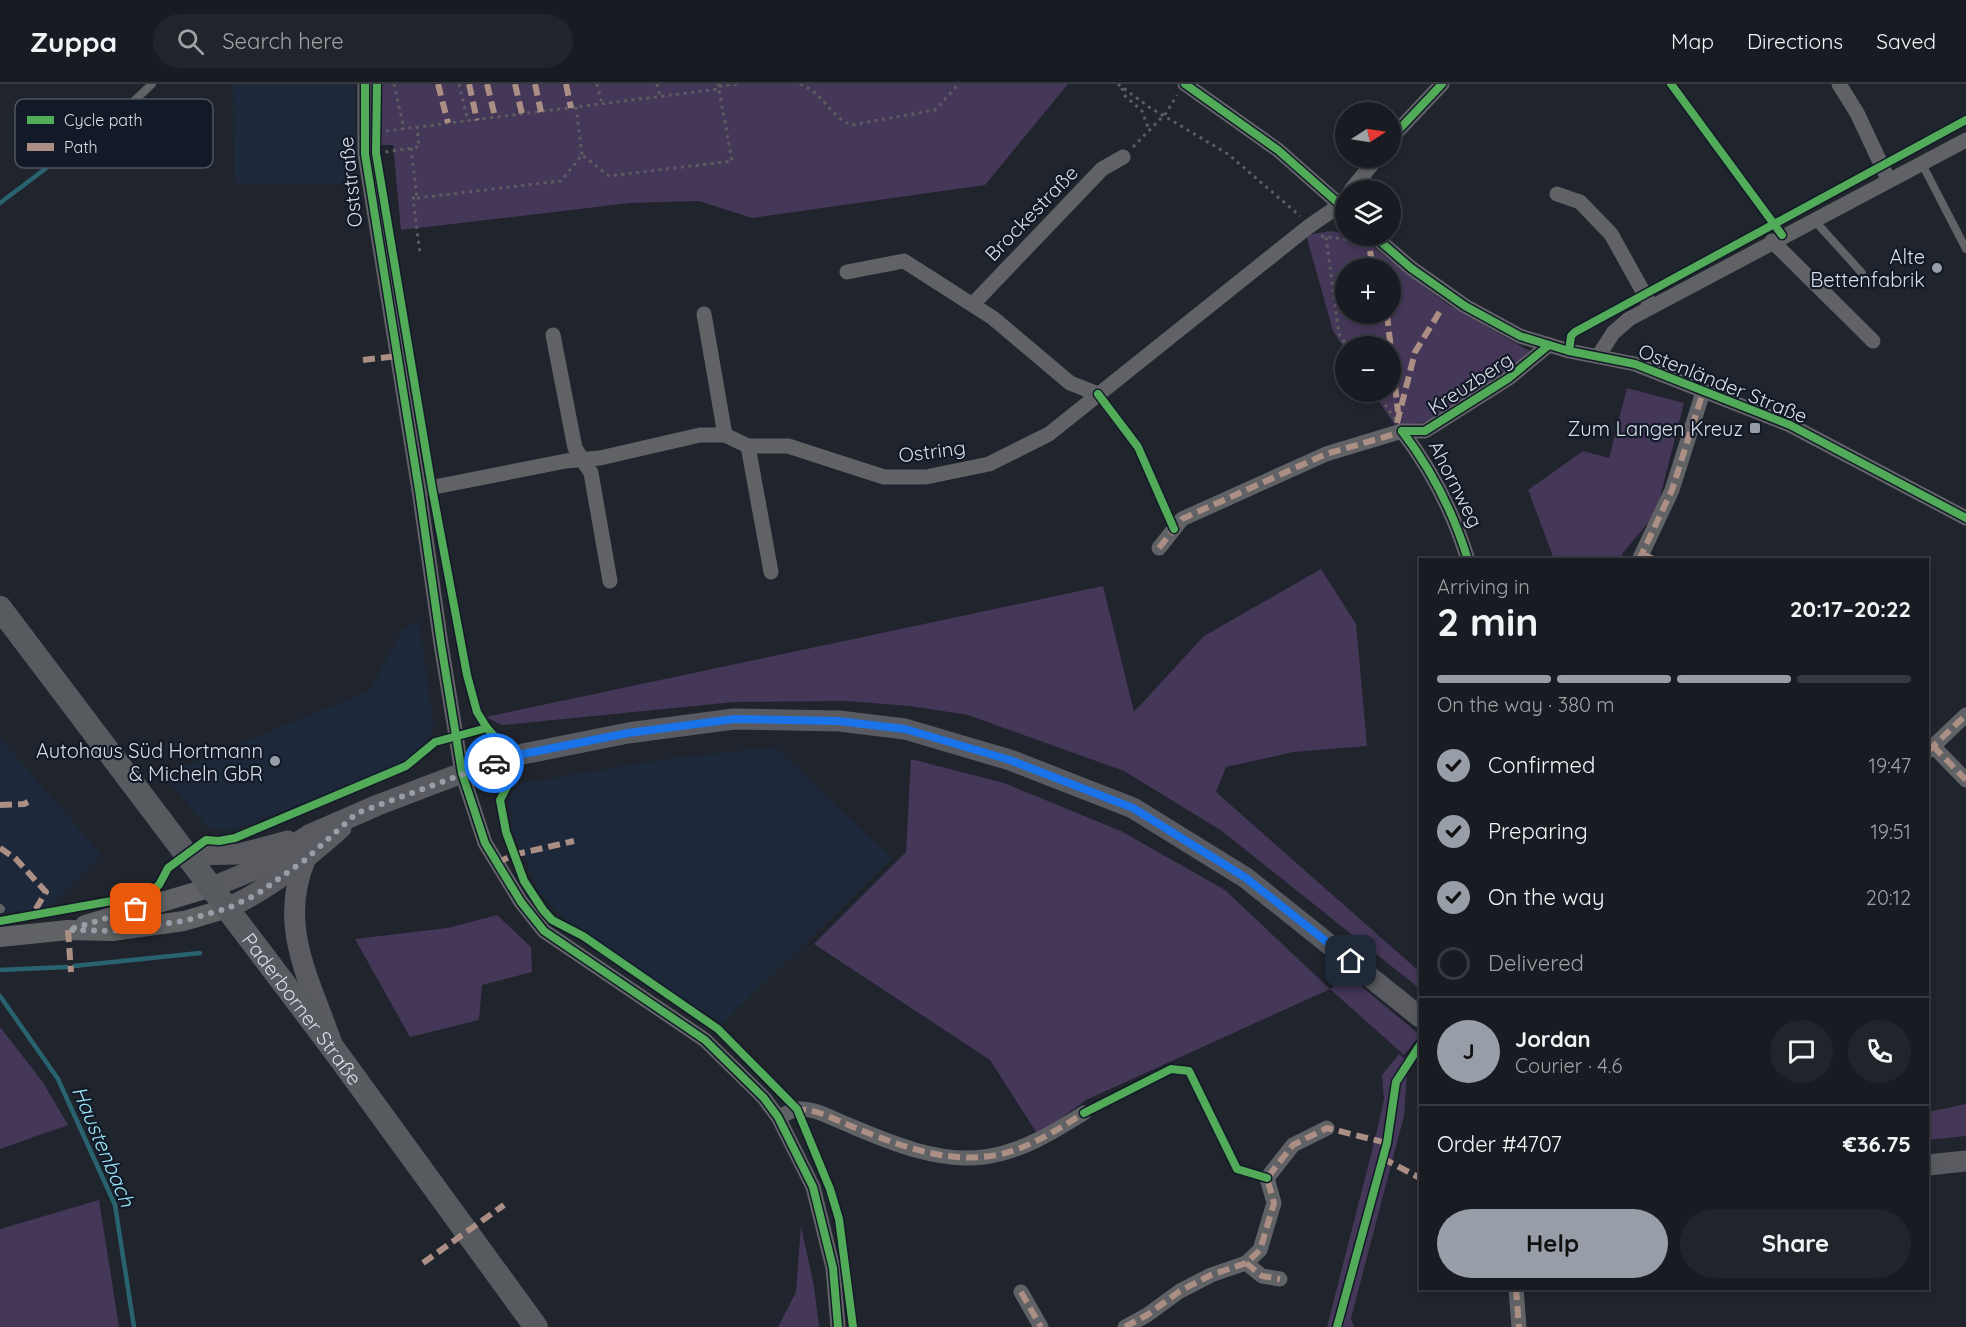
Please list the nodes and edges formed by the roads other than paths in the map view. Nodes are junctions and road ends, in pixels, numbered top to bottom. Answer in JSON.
{"nodes":[{"id":1,"x":152,"y":84,"type":"edge"},
{"id":2,"x":365,"y":84,"type":"edge"},
{"id":3,"x":1442,"y":84,"type":"edge"},
{"id":4,"x":1839,"y":84,"type":"edge"},
{"id":5,"x":1181,"y":90,"type":"edge"},
{"id":6,"x":136,"y":99,"type":"edge"},
{"id":7,"x":1401,"y":128,"type":"edge"},
{"id":8,"x":1966,"y":140,"type":"edge"},
{"id":9,"x":1123,"y":157,"type":"road end"},
{"id":10,"x":1921,"y":162,"type":"junction"},
{"id":11,"x":1369,"y":168,"type":"edge"},
{"id":12,"x":1888,"y":179,"type":"junction"},
{"id":13,"x":1359,"y":180,"type":"edge"},
{"id":14,"x":1557,"y":194,"type":"dead end"},
{"id":15,"x":1335,"y":197,"type":"edge"},
{"id":16,"x":1335,"y":210,"type":"edge"},
{"id":17,"x":1813,"y":219,"type":"junction"},
{"id":18,"x":1772,"y":241,"type":"junction"},
{"id":19,"x":1378,"y":246,"type":"edge"},
{"id":20,"x":1966,"y":249,"type":"edge"},
{"id":21,"x":847,"y":272,"type":"dead end"},
{"id":22,"x":1862,"y":273,"type":"dead end"},
{"id":23,"x":973,"y":304,"type":"junction"},
{"id":24,"x":1651,"y":306,"type":"junction"},
{"id":25,"x":704,"y":314,"type":"dead end"},
{"id":26,"x":553,"y":335,"type":"dead end"},
{"id":27,"x":1873,"y":341,"type":"dead end"},
{"id":28,"x":1549,"y":345,"type":"junction"},
{"id":29,"x":1599,"y":355,"type":"junction"},
{"id":30,"x":1703,"y":392,"type":"junction"},
{"id":31,"x":1098,"y":394,"type":"junction"},
{"id":32,"x":1402,"y":431,"type":"junction"},
{"id":33,"x":725,"y":435,"type":"junction"},
{"id":34,"x":748,"y":446,"type":"junction"},
{"id":35,"x":584,"y":460,"type":"junction"},
{"id":36,"x":420,"y":490,"type":"junction"},
{"id":37,"x":1966,"y":518,"type":"edge"},
{"id":38,"x":1159,"y":548,"type":"dead end"},
{"id":39,"x":1467,"y":558,"type":"edge"},
{"id":40,"x":1646,"y":558,"type":"edge"},
{"id":41,"x":771,"y":572,"type":"dead end"},
{"id":42,"x":610,"y":581,"type":"dead end"},
{"id":43,"x":0,"y":609,"type":"edge"},
{"id":44,"x":1966,"y":715,"type":"edge"},
{"id":45,"x":1930,"y":749,"type":"edge"},
{"id":46,"x":462,"y":773,"type":"junction"},
{"id":47,"x":1966,"y":780,"type":"edge"},
{"id":48,"x":357,"y":813,"type":"junction"},
{"id":49,"x":309,"y":835,"type":"junction"},
{"id":50,"x":188,"y":855,"type":"junction"},
{"id":51,"x":305,"y":860,"type":"junction"},
{"id":52,"x":212,"y":887,"type":"junction"},
{"id":53,"x":228,"y":908,"type":"junction"},
{"id":54,"x":68,"y":930,"type":"junction"},
{"id":55,"x":0,"y":937,"type":"edge"},
{"id":56,"x":1419,"y":1016,"type":"edge"},
{"id":57,"x":335,"y":1051,"type":"junction"},
{"id":58,"x":1084,"y":1113,"type":"dead end"},
{"id":59,"x":778,"y":1118,"type":"junction"},
{"id":60,"x":1327,"y":1128,"type":"dead end"},
{"id":61,"x":1965,"y":1161,"type":"edge"},
{"id":62,"x":1929,"y":1165,"type":"edge"},
{"id":63,"x":1246,"y":1263,"type":"junction"},
{"id":64,"x":1280,"y":1279,"type":"dead end"},
{"id":65,"x":1516,"y":1290,"type":"edge"},
{"id":66,"x":1021,"y":1292,"type":"dead end"},
{"id":67,"x":536,"y":1327,"type":"edge"},
{"id":68,"x":838,"y":1327,"type":"edge"},
{"id":69,"x":1041,"y":1327,"type":"edge"},
{"id":70,"x":1125,"y":1327,"type":"edge"},
{"id":71,"x":1519,"y":1327,"type":"edge"}],
"edges":[{"from":1,"to":6,"type":"lane"},
{"from":2,"to":36,"type":"street","name":"Oststraße"},
{"from":3,"to":7,"type":"street"},
{"from":4,"to":12,"type":"street"},
{"from":5,"to":15,"type":"street"},
{"from":8,"to":10,"type":"street"},
{"from":9,"to":23,"type":"street","name":"Brockestraße"},
{"from":10,"to":12,"type":"street"},
{"from":10,"to":20,"type":"lane"},
{"from":11,"to":13,"type":"street"},
{"from":12,"to":17,"type":"street"},
{"from":14,"to":24,"type":"street"},
{"from":16,"to":31,"type":"street","name":"Ostring"},
{"from":17,"to":18,"type":"street"},
{"from":17,"to":22,"type":"lane"},
{"from":18,"to":24,"type":"street"},
{"from":18,"to":27,"type":"street"},
{"from":19,"to":28,"type":"street","name":"Ostenländer Straße"},
{"from":21,"to":23,"type":"street"},
{"from":23,"to":31,"type":"street"},
{"from":24,"to":29,"type":"street"},
{"from":25,"to":33,"type":"street"},
{"from":26,"to":35,"type":"street"},
{"from":28,"to":29,"type":"street","name":"Ostenländer Straße"},
{"from":28,"to":32,"type":"street","name":"Kreuzberg"},
{"from":29,"to":30,"type":"street","name":"Ostenländer Straße"},
{"from":30,"to":37,"type":"street","name":"Ostenländer Straße"},
{"from":30,"to":40,"type":"street"},
{"from":31,"to":34,"type":"street","name":"Ostring"},
{"from":32,"to":38,"type":"street","name":"Kreuzberg"},
{"from":32,"to":39,"type":"street","name":"Ahornweg"},
{"from":33,"to":34,"type":"street","name":"Ostring"},
{"from":33,"to":35,"type":"street","name":"Ostring"},
{"from":34,"to":41,"type":"street"},
{"from":35,"to":36,"type":"street","name":"Ostring"},
{"from":35,"to":42,"type":"street"},
{"from":36,"to":46,"type":"street","name":"Oststraße"},
{"from":43,"to":50,"type":"main road","name":"Paderborner Straße"},
{"from":44,"to":45,"type":"street"},
{"from":45,"to":47,"type":"street"},
{"from":46,"to":48,"type":"main road"},
{"from":46,"to":56,"type":"main road"},
{"from":46,"to":59,"type":"street","name":"Oststraße"},
{"from":48,"to":49,"type":"main road"},
{"from":48,"to":51,"type":"main road"},
{"from":49,"to":50,"type":"main road"},
{"from":49,"to":52,"type":"main road"},
{"from":50,"to":52,"type":"main road","name":"Paderborner Straße"},
{"from":51,"to":53,"type":"main road"},
{"from":51,"to":57,"type":"main road"},
{"from":52,"to":53,"type":"main road","name":"Paderborner Straße"},
{"from":52,"to":54,"type":"street"},
{"from":53,"to":54,"type":"street"},
{"from":53,"to":57,"type":"main road","name":"Paderborner Straße"},
{"from":54,"to":55,"type":"street"},
{"from":57,"to":67,"type":"main road","name":"Paderborner Straße"},
{"from":58,"to":59,"type":"street"},
{"from":59,"to":68,"type":"street","name":"Oststraße"},
{"from":60,"to":63,"type":"street"},
{"from":61,"to":62,"type":"main road"},
{"from":63,"to":64,"type":"street"},
{"from":63,"to":70,"type":"street"},
{"from":65,"to":71,"type":"street"},
{"from":66,"to":69,"type":"street"}]}
